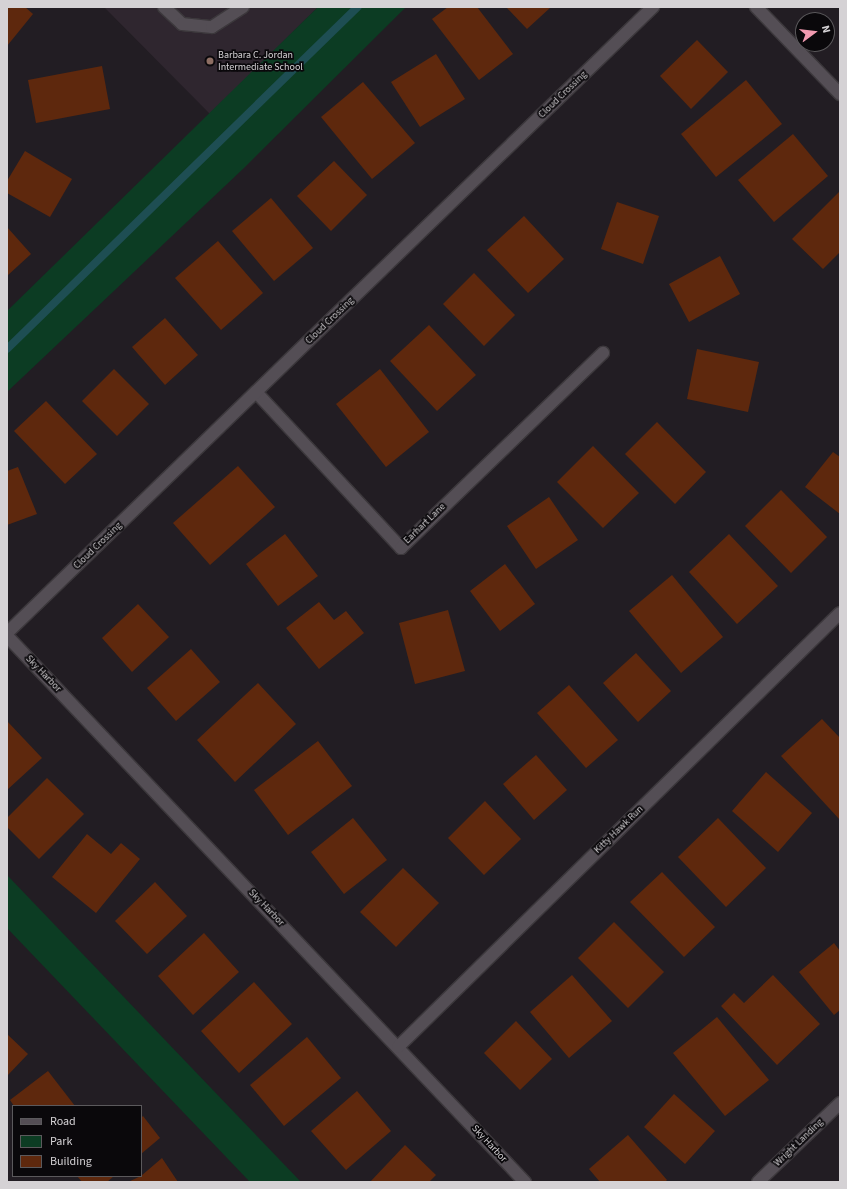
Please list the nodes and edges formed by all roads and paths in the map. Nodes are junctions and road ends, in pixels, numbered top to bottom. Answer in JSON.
{"nodes":[{"id":1,"x":164,"y":7,"type":"edge"},
{"id":2,"x":243,"y":7,"type":"edge"},
{"id":3,"x":653,"y":7,"type":"edge"},
{"id":4,"x":756,"y":7,"type":"edge"},
{"id":5,"x":840,"y":94,"type":"edge"},
{"id":6,"x":603,"y":353,"type":"dead end"},
{"id":7,"x":256,"y":392,"type":"junction"},
{"id":8,"x":840,"y":613,"type":"edge"},
{"id":9,"x":7,"y":634,"type":"edge"},
{"id":10,"x":398,"y":1047,"type":"junction"},
{"id":11,"x":840,"y":1103,"type":"edge"},
{"id":12,"x":525,"y":1182,"type":"edge"},
{"id":13,"x":758,"y":1182,"type":"edge"}],
"edges":[{"from":1,"to":2,"type":"street"},
{"from":3,"to":7,"type":"street","name":"Cloud Crossing"},
{"from":4,"to":5,"type":"street"},
{"from":6,"to":7,"type":"street","name":"Earhart Lane"},
{"from":7,"to":9,"type":"street","name":"Cloud Crossing"},
{"from":8,"to":10,"type":"street","name":"Kitty Hawk Run"},
{"from":9,"to":10,"type":"street","name":"Sky Harbor"},
{"from":10,"to":12,"type":"street","name":"Sky Harbor"},
{"from":11,"to":13,"type":"street","name":"Wright Landing"}]}
